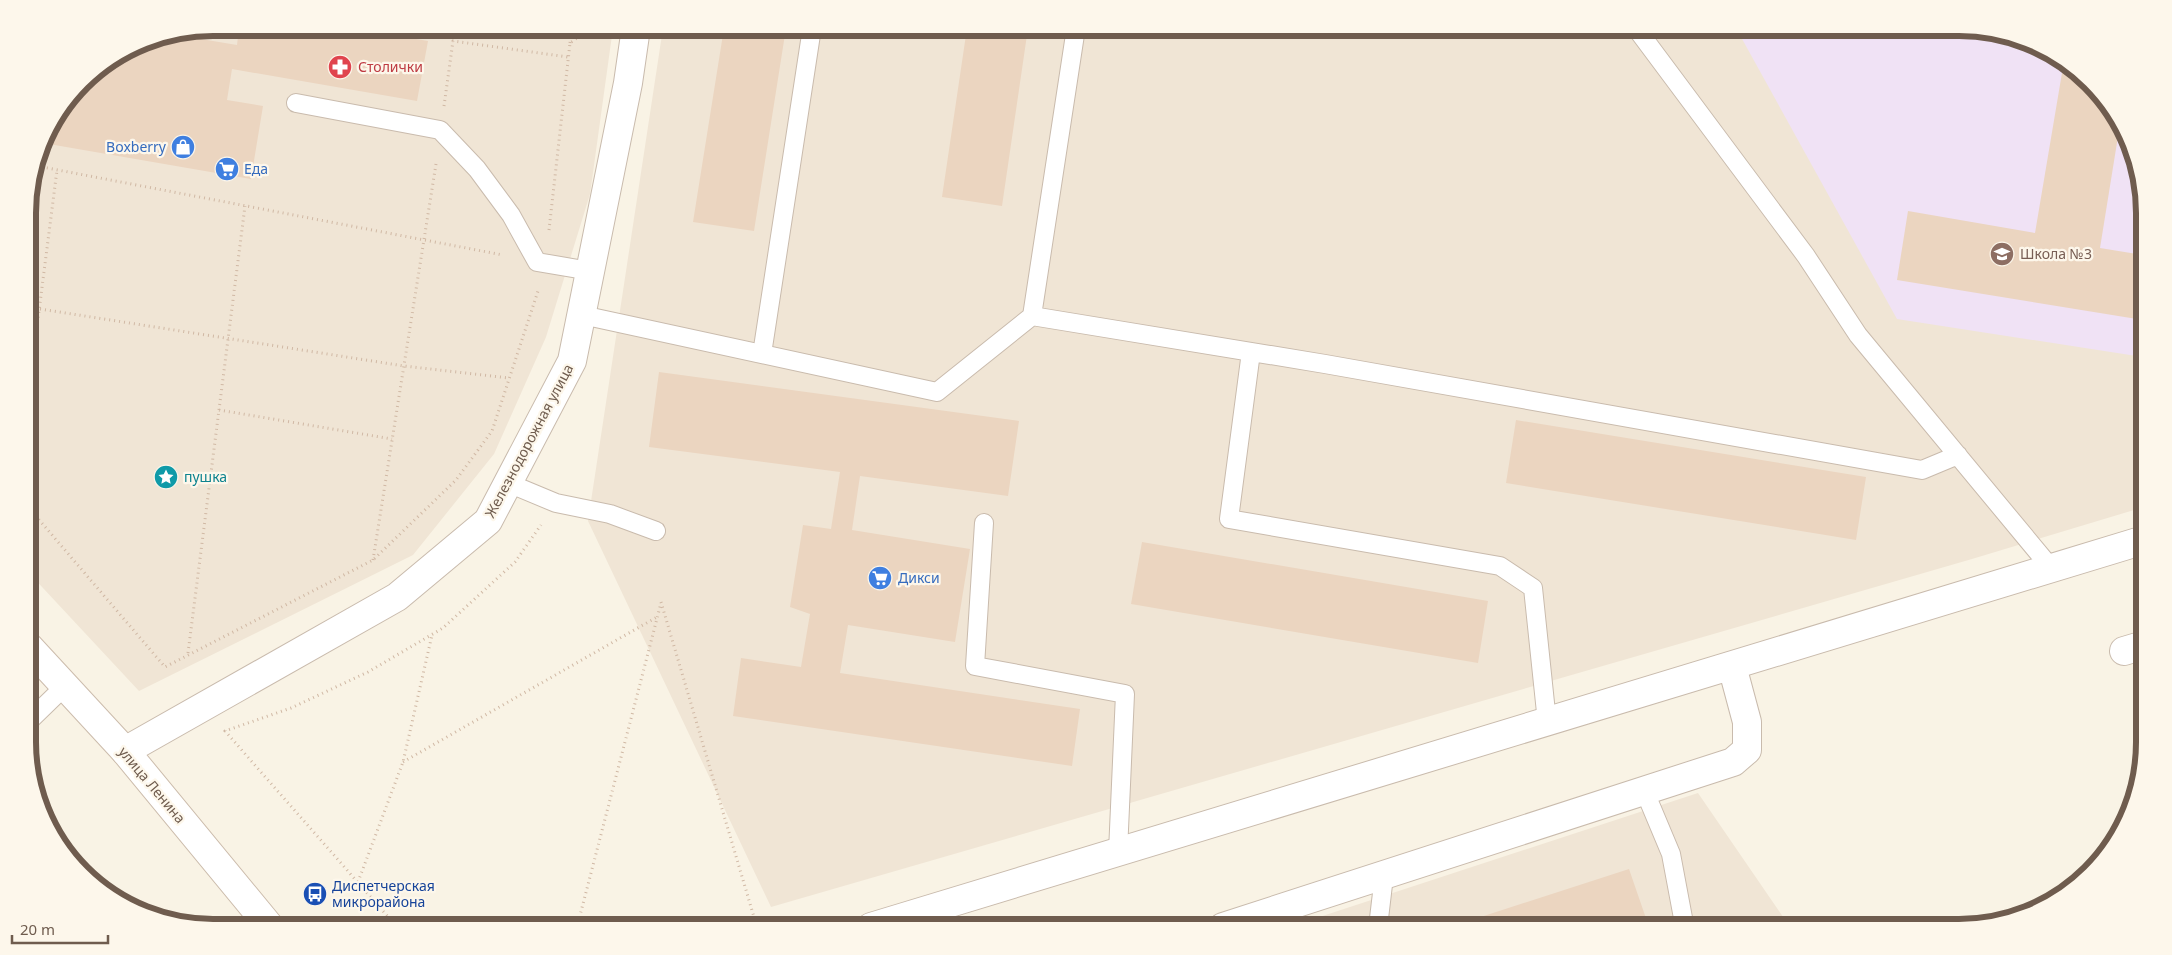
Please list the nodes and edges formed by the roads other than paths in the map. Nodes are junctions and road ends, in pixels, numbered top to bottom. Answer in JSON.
{"nodes":[{"id":1,"x":635,"y":36,"type":"edge"},
{"id":2,"x":811,"y":36,"type":"edge"},
{"id":3,"x":1075,"y":36,"type":"edge"},
{"id":4,"x":1642,"y":36,"type":"edge"},
{"id":5,"x":296,"y":103,"type":"dead end"},
{"id":6,"x":590,"y":271,"type":"junction"},
{"id":7,"x":582,"y":315,"type":"junction"},
{"id":8,"x":1032,"y":316,"type":"junction"},
{"id":9,"x":1251,"y":352,"type":"junction"},
{"id":10,"x":762,"y":354,"type":"junction"},
{"id":11,"x":1958,"y":455,"type":"junction"},
{"id":12,"x":508,"y":483,"type":"junction"},
{"id":13,"x":984,"y":523,"type":"dead end"},
{"id":14,"x":656,"y":531,"type":"dead end"},
{"id":15,"x":2136,"y":542,"type":"edge"},
{"id":16,"x":2051,"y":568,"type":"junction"},
{"id":17,"x":36,"y":655,"type":"edge"},
{"id":18,"x":1732,"y":666,"type":"junction"},
{"id":19,"x":64,"y":687,"type":"junction"},
{"id":20,"x":36,"y":715,"type":"edge"},
{"id":21,"x":1547,"y":722,"type":"junction"},
{"id":22,"x":125,"y":751,"type":"junction"},
{"id":23,"x":1644,"y":792,"type":"junction"},
{"id":24,"x":1118,"y":852,"type":"junction"},
{"id":25,"x":1384,"y":876,"type":"junction"},
{"id":26,"x":263,"y":919,"type":"edge"},
{"id":27,"x":897,"y":919,"type":"edge"},
{"id":28,"x":1249,"y":919,"type":"edge"},
{"id":29,"x":1379,"y":919,"type":"edge"},
{"id":30,"x":1683,"y":919,"type":"edge"}],
"edges":[{"from":1,"to":6,"type":"street","name":"Железнодорожная улица"},
{"from":2,"to":10,"type":"lane"},
{"from":3,"to":8,"type":"lane"},
{"from":4,"to":11,"type":"lane"},
{"from":5,"to":6,"type":"lane"},
{"from":6,"to":7,"type":"street","name":"Железнодорожная улица"},
{"from":7,"to":10,"type":"lane"},
{"from":7,"to":12,"type":"street","name":"Железнодорожная улица"},
{"from":8,"to":9,"type":"lane"},
{"from":8,"to":10,"type":"lane"},
{"from":9,"to":11,"type":"lane"},
{"from":9,"to":21,"type":"lane"},
{"from":11,"to":16,"type":"lane"},
{"from":12,"to":14,"type":"lane"},
{"from":12,"to":22,"type":"street","name":"Железнодорожная улица"},
{"from":13,"to":24,"type":"lane"},
{"from":15,"to":16,"type":"street"},
{"from":16,"to":18,"type":"street"},
{"from":17,"to":19,"type":"street","name":"улица Ленина"},
{"from":18,"to":21,"type":"street"},
{"from":18,"to":23,"type":"street"},
{"from":19,"to":20,"type":"lane"},
{"from":19,"to":22,"type":"street","name":"улица Ленина"},
{"from":21,"to":24,"type":"street"},
{"from":22,"to":26,"type":"street","name":"улица Ленина"},
{"from":23,"to":25,"type":"street"},
{"from":23,"to":30,"type":"lane"},
{"from":24,"to":27,"type":"street"},
{"from":25,"to":28,"type":"street"},
{"from":25,"to":29,"type":"lane"}]}
